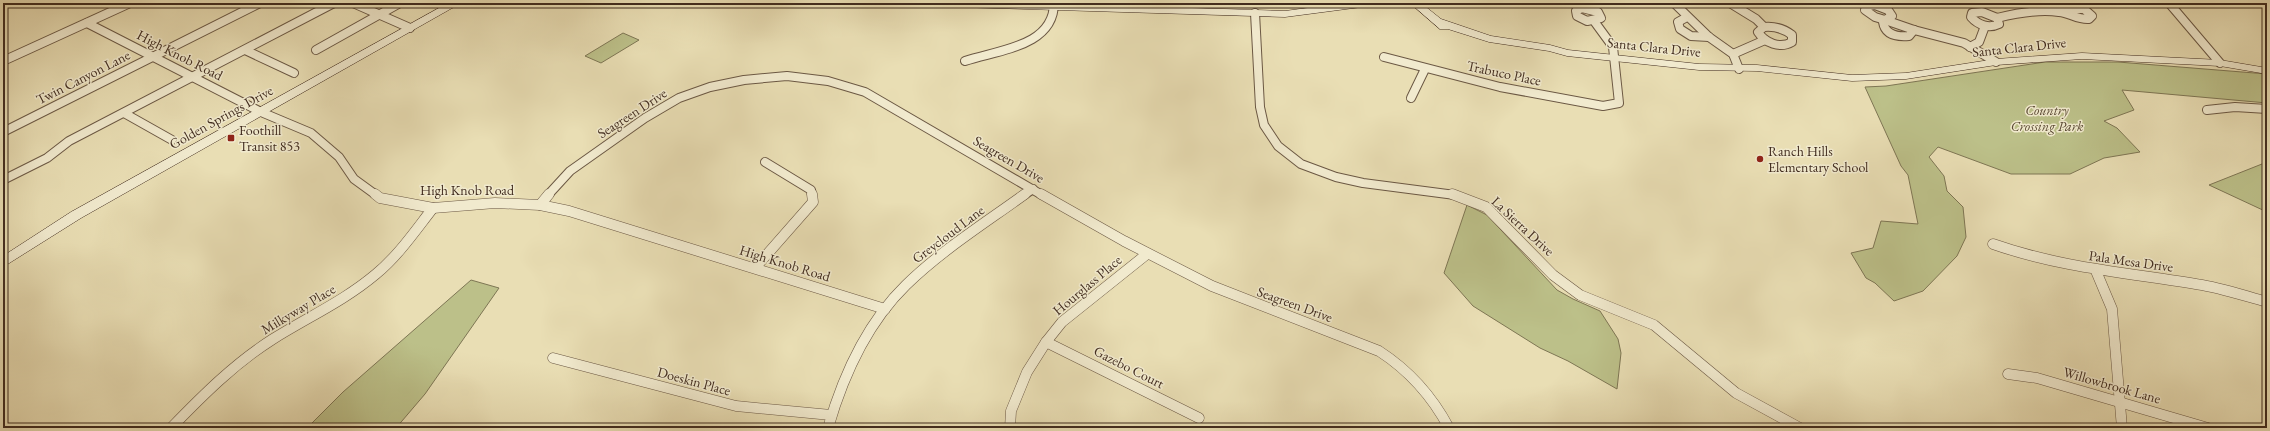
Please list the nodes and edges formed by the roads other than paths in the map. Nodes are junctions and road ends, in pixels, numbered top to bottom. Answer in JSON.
{"nodes":[{"id":1,"x":130,"y":3,"type":"edge"},
{"id":2,"x":260,"y":3,"type":"edge"},
{"id":3,"x":334,"y":3,"type":"edge"},
{"id":4,"x":353,"y":3,"type":"edge"},
{"id":5,"x":400,"y":3,"type":"edge"},
{"id":6,"x":456,"y":3,"type":"edge"},
{"id":7,"x":928,"y":3,"type":"edge"},
{"id":8,"x":1369,"y":3,"type":"edge"},
{"id":9,"x":1414,"y":3,"type":"edge"},
{"id":10,"x":1674,"y":3,"type":"edge"},
{"id":11,"x":1730,"y":3,"type":"edge"},
{"id":12,"x":2169,"y":3,"type":"edge"},
{"id":13,"x":1054,"y":6,"type":"edge"},
{"id":14,"x":2062,"y":12,"type":"dead end"},
{"id":15,"x":379,"y":14,"type":"junction"},
{"id":16,"x":1255,"y":14,"type":"junction"},
{"id":17,"x":1687,"y":17,"type":"junction"},
{"id":18,"x":1997,"y":18,"type":"junction"},
{"id":19,"x":1594,"y":21,"type":"dead end"},
{"id":20,"x":87,"y":23,"type":"junction"},
{"id":21,"x":1985,"y":26,"type":"junction"},
{"id":22,"x":1764,"y":27,"type":"junction"},
{"id":23,"x":410,"y":28,"type":"junction"},
{"id":24,"x":1914,"y":30,"type":"junction"},
{"id":25,"x":1709,"y":37,"type":"junction"},
{"id":26,"x":1765,"y":40,"type":"junction"},
{"id":27,"x":1970,"y":47,"type":"junction"},
{"id":28,"x":245,"y":50,"type":"junction"},
{"id":29,"x":316,"y":50,"type":"dead end"},
{"id":30,"x":1732,"y":54,"type":"junction"},
{"id":31,"x":152,"y":57,"type":"junction"},
{"id":32,"x":1384,"y":58,"type":"dead end"},
{"id":33,"x":1615,"y":58,"type":"junction"},
{"id":34,"x":3,"y":61,"type":"edge"},
{"id":35,"x":965,"y":61,"type":"dead end"},
{"id":36,"x":1992,"y":63,"type":"junction"},
{"id":37,"x":2220,"y":63,"type":"junction"},
{"id":38,"x":2267,"y":64,"type":"edge"},
{"id":39,"x":1425,"y":69,"type":"junction"},
{"id":40,"x":1739,"y":70,"type":"junction"},
{"id":41,"x":2267,"y":71,"type":"edge"},
{"id":42,"x":294,"y":73,"type":"dead end"},
{"id":43,"x":193,"y":78,"type":"junction"},
{"id":44,"x":1411,"y":98,"type":"dead end"},
{"id":45,"x":2267,"y":109,"type":"edge"},
{"id":46,"x":2208,"y":110,"type":"dead end"},
{"id":47,"x":261,"y":112,"type":"junction"},
{"id":48,"x":124,"y":113,"type":"junction"},
{"id":49,"x":3,"y":132,"type":"edge"},
{"id":50,"x":172,"y":140,"type":"dead end"},
{"id":51,"x":765,"y":162,"type":"dead end"},
{"id":52,"x":3,"y":180,"type":"edge"},
{"id":53,"x":1033,"y":189,"type":"junction"},
{"id":54,"x":540,"y":205,"type":"junction"},
{"id":55,"x":433,"y":208,"type":"junction"},
{"id":56,"x":1993,"y":244,"type":"dead end"},
{"id":57,"x":1147,"y":254,"type":"junction"},
{"id":58,"x":3,"y":262,"type":"edge"},
{"id":59,"x":755,"y":268,"type":"junction"},
{"id":60,"x":2096,"y":271,"type":"junction"},
{"id":61,"x":2267,"y":302,"type":"edge"},
{"id":62,"x":885,"y":309,"type":"junction"},
{"id":63,"x":1046,"y":342,"type":"junction"},
{"id":64,"x":553,"y":358,"type":"dead end"},
{"id":65,"x":2008,"y":374,"type":"dead end"},
{"id":66,"x":2120,"y":401,"type":"junction"},
{"id":67,"x":831,"y":415,"type":"junction"},
{"id":68,"x":1199,"y":418,"type":"dead end"},
{"id":69,"x":171,"y":428,"type":"edge"},
{"id":70,"x":828,"y":428,"type":"edge"},
{"id":71,"x":1010,"y":428,"type":"edge"},
{"id":72,"x":1449,"y":428,"type":"edge"},
{"id":73,"x":1800,"y":428,"type":"edge"},
{"id":74,"x":2122,"y":428,"type":"edge"},
{"id":75,"x":2208,"y":428,"type":"edge"}],
"edges":[{"from":1,"to":20,"type":"street"},
{"from":2,"to":31,"type":"street","name":"Twin Canyon Lane"},
{"from":3,"to":28,"type":"street"},
{"from":4,"to":15,"type":"street"},
{"from":5,"to":15,"type":"street"},
{"from":6,"to":23,"type":"main road","name":"Golden Springs Drive"},
{"from":7,"to":13,"type":"main road"},
{"from":8,"to":16,"type":"main road"},
{"from":9,"to":33,"type":"main road","name":"Santa Clara Drive"},
{"from":10,"to":17,"type":"street"},
{"from":11,"to":22,"type":"street"},
{"from":12,"to":37,"type":"street"},
{"from":13,"to":16,"type":"main road"},
{"from":13,"to":35,"type":"street"},
{"from":14,"to":18,"type":"street"},
{"from":15,"to":23,"type":"street"},
{"from":15,"to":29,"type":"street"},
{"from":16,"to":73,"type":"street","name":"La Sierra Drive"},
{"from":17,"to":25,"type":"street"},
{"from":17,"to":25,"type":"street"},
{"from":18,"to":21,"type":"street"},
{"from":18,"to":21,"type":"street"},
{"from":19,"to":33,"type":"street"},
{"from":20,"to":31,"type":"street","name":"High Knob Road"},
{"from":20,"to":34,"type":"street"},
{"from":21,"to":27,"type":"street"},
{"from":22,"to":26,"type":"street"},
{"from":22,"to":26,"type":"street"},
{"from":23,"to":47,"type":"main road","name":"Golden Springs Drive"},
{"from":24,"to":24,"type":"street"},
{"from":24,"to":27,"type":"street"},
{"from":25,"to":30,"type":"street"},
{"from":26,"to":30,"type":"street"},
{"from":27,"to":36,"type":"street"},
{"from":28,"to":42,"type":"street"},
{"from":28,"to":43,"type":"street"},
{"from":30,"to":40,"type":"street"},
{"from":31,"to":43,"type":"street","name":"High Knob Road"},
{"from":31,"to":49,"type":"street","name":"Twin Canyon Lane"},
{"from":32,"to":39,"type":"street","name":"Trabuco Place"},
{"from":33,"to":39,"type":"street","name":"Trabuco Place"},
{"from":33,"to":40,"type":"main road","name":"Santa Clara Drive"},
{"from":36,"to":37,"type":"main road","name":"Santa Clara Drive"},
{"from":36,"to":40,"type":"main road","name":"Santa Clara Drive"},
{"from":37,"to":38,"type":"main road"},
{"from":37,"to":41,"type":"main road"},
{"from":39,"to":44,"type":"street"},
{"from":43,"to":47,"type":"street","name":"High Knob Road"},
{"from":43,"to":48,"type":"street"},
{"from":45,"to":46,"type":"street"},
{"from":47,"to":55,"type":"street","name":"High Knob Road"},
{"from":47,"to":58,"type":"main road","name":"Golden Springs Drive"},
{"from":48,"to":50,"type":"street"},
{"from":48,"to":52,"type":"street"},
{"from":51,"to":59,"type":"street"},
{"from":53,"to":54,"type":"street","name":"Seagreen Drive"},
{"from":53,"to":57,"type":"street","name":"Seagreen Drive"},
{"from":53,"to":62,"type":"street","name":"Greycloud Lane"},
{"from":54,"to":55,"type":"street","name":"High Knob Road"},
{"from":54,"to":59,"type":"street","name":"High Knob Road"},
{"from":55,"to":69,"type":"street","name":"Milkyway Place"},
{"from":56,"to":60,"type":"street","name":"Pala Mesa Drive"},
{"from":57,"to":63,"type":"street","name":"Hourglass Place"},
{"from":57,"to":72,"type":"street","name":"Seagreen Drive"},
{"from":59,"to":62,"type":"street","name":"High Knob Road"},
{"from":60,"to":61,"type":"street","name":"Pala Mesa Drive"},
{"from":60,"to":66,"type":"street"},
{"from":62,"to":67,"type":"street","name":"Greycloud Lane"},
{"from":63,"to":68,"type":"street","name":"Gazebo Court"},
{"from":63,"to":71,"type":"street","name":"Hourglass Place"},
{"from":64,"to":67,"type":"street","name":"Doeskin Place"},
{"from":65,"to":66,"type":"street","name":"Willowbrook Lane"},
{"from":66,"to":74,"type":"street"},
{"from":66,"to":75,"type":"street","name":"Willowbrook Lane"},
{"from":67,"to":70,"type":"street","name":"Greycloud Lane"}]}
